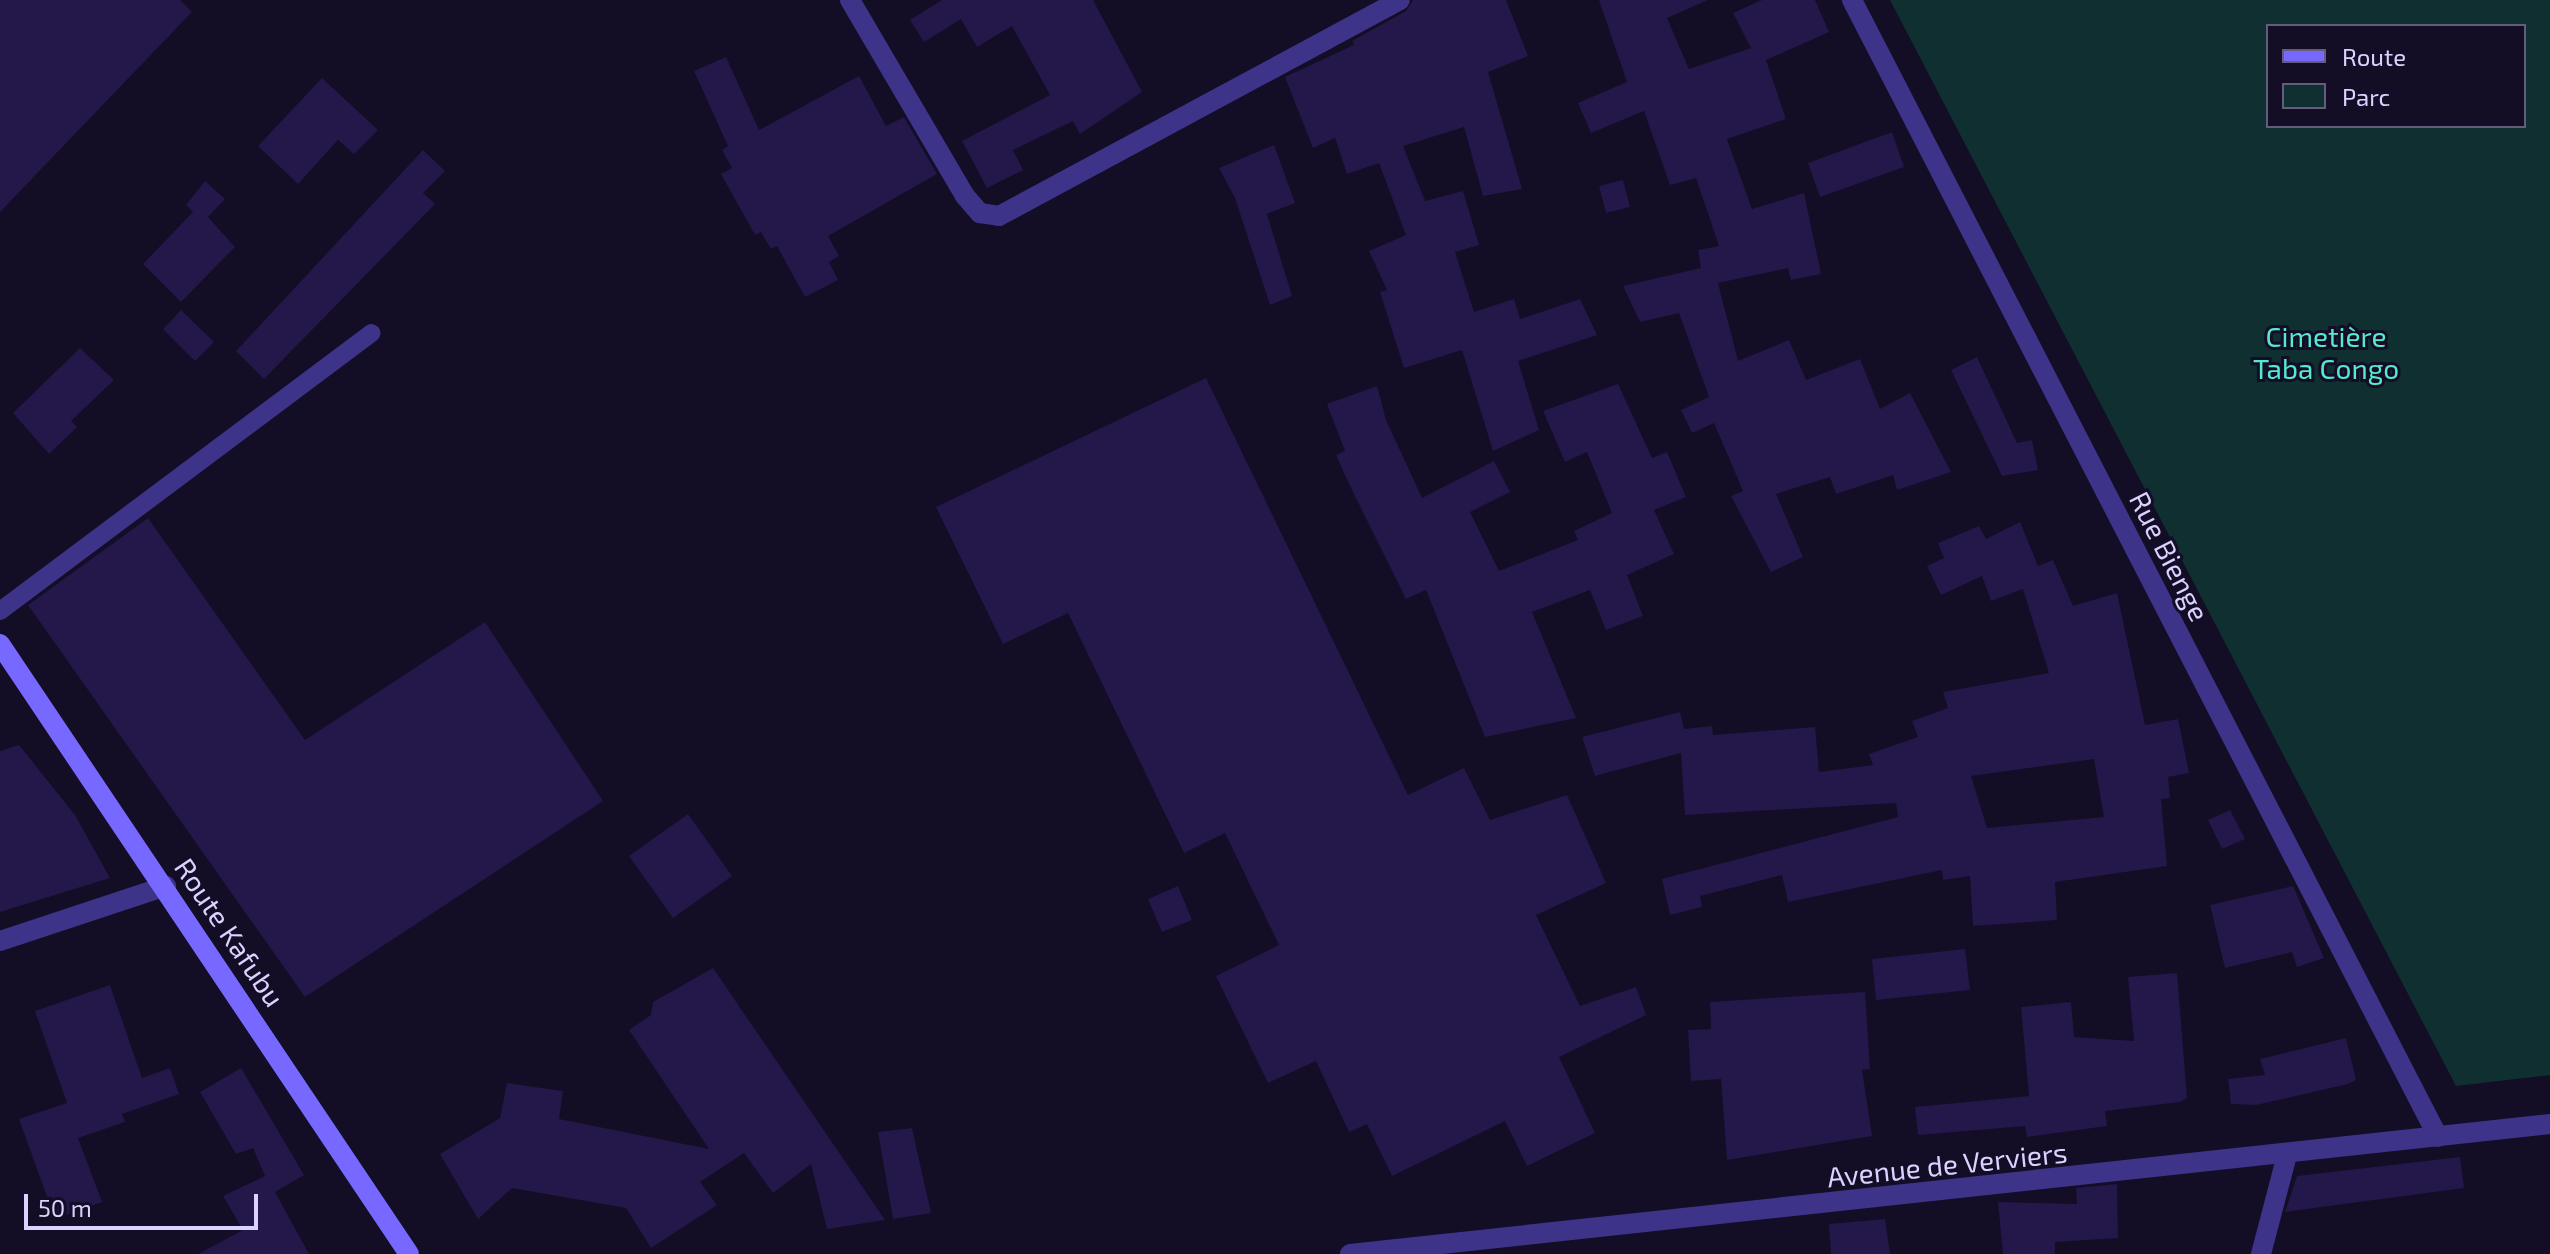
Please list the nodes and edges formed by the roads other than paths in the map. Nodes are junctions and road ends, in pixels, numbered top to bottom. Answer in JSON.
{"nodes":[{"id":1,"x":850,"y":0,"type":"edge"},
{"id":2,"x":1400,"y":0,"type":"edge"},
{"id":3,"x":1852,"y":0,"type":"edge"},
{"id":4,"x":372,"y":333,"type":"dead end"},
{"id":5,"x":0,"y":611,"type":"edge"},
{"id":6,"x":0,"y":644,"type":"edge"},
{"id":7,"x":166,"y":886,"type":"junction"},
{"id":8,"x":0,"y":941,"type":"edge"},
{"id":9,"x":2550,"y":1124,"type":"edge"},
{"id":10,"x":2438,"y":1137,"type":"junction"},
{"id":11,"x":2287,"y":1155,"type":"junction"},
{"id":12,"x":409,"y":1254,"type":"edge"},
{"id":13,"x":1350,"y":1254,"type":"edge"},
{"id":14,"x":2261,"y":1254,"type":"edge"}],
"edges":[{"from":1,"to":2,"type":"street"},
{"from":3,"to":10,"type":"street","name":"Rue Bienge"},
{"from":4,"to":5,"type":"lane"},
{"from":6,"to":7,"type":"main road","name":"Route Kafubu"},
{"from":7,"to":8,"type":"street"},
{"from":7,"to":12,"type":"main road","name":"Route Kafubu"},
{"from":9,"to":10,"type":"street","name":"Avenue de Verviers"},
{"from":10,"to":11,"type":"street","name":"Avenue de Verviers"},
{"from":11,"to":13,"type":"street","name":"Avenue de Verviers"},
{"from":11,"to":14,"type":"street"}]}
